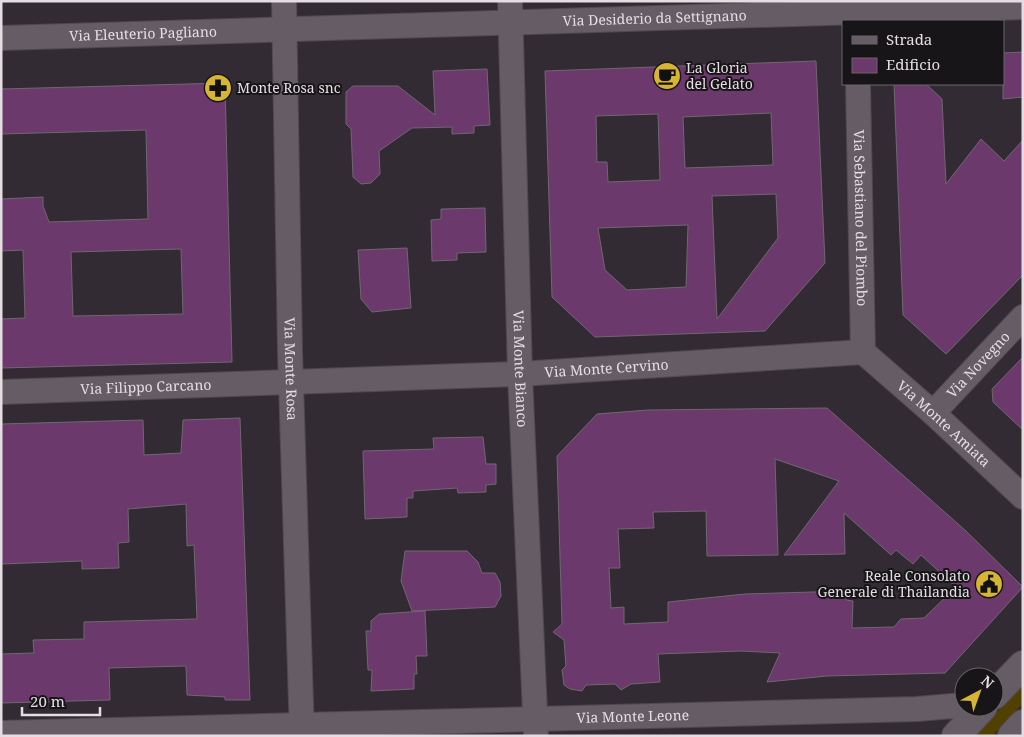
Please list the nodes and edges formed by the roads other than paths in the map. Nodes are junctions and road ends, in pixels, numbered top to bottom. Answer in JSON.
{"nodes":[{"id":1,"x":284,"y":1,"type":"edge"},
{"id":2,"x":1023,"y":7,"type":"edge"},
{"id":3,"x":510,"y":12,"type":"edge"},
{"id":4,"x":857,"y":12,"type":"edge"},
{"id":5,"x":285,"y":30,"type":"junction"},
{"id":6,"x":1,"y":38,"type":"edge"},
{"id":7,"x":858,"y":85,"type":"edge"},
{"id":8,"x":1023,"y":317,"type":"edge"},
{"id":9,"x":863,"y":352,"type":"junction"},
{"id":10,"x":520,"y":374,"type":"junction"},
{"id":11,"x":291,"y":382,"type":"junction"},
{"id":12,"x":1,"y":392,"type":"edge"},
{"id":13,"x":933,"y":413,"type":"junction"},
{"id":14,"x":1023,"y":497,"type":"edge"},
{"id":15,"x":1023,"y":665,"type":"edge"},
{"id":16,"x":1004,"y":685,"type":"edge"},
{"id":17,"x":954,"y":706,"type":"edge"},
{"id":18,"x":974,"y":717,"type":"edge"},
{"id":19,"x":1023,"y":724,"type":"edge"},
{"id":20,"x":536,"y":727,"type":"edge"},
{"id":21,"x":302,"y":730,"type":"edge"},
{"id":22,"x":1,"y":733,"type":"edge"},
{"id":23,"x":956,"y":736,"type":"edge"},
{"id":24,"x":1012,"y":736,"type":"edge"}],
"edges":[{"from":1,"to":5,"type":"street","name":"Via Monte Rosa"},
{"from":2,"to":4,"type":"street","name":"Via Desiderio da Settignano"},
{"from":3,"to":4,"type":"street","name":"Via Desiderio da Settignano"},
{"from":3,"to":5,"type":"street","name":"Via Desiderio da Settignano"},
{"from":3,"to":10,"type":"street","name":"Via Monte Bianco"},
{"from":5,"to":6,"type":"street","name":"Via Eleuterio Pagliano"},
{"from":5,"to":11,"type":"street","name":"Via Monte Rosa"},
{"from":7,"to":9,"type":"street","name":"Via Sebastiano del Piombo"},
{"from":8,"to":13,"type":"street","name":"Via Novegno"},
{"from":9,"to":10,"type":"street","name":"Via Monte Cervino"},
{"from":9,"to":13,"type":"street","name":"Via Monte Amiata"},
{"from":10,"to":11,"type":"street","name":"Via Monte Cervino"},
{"from":10,"to":20,"type":"street","name":"Via Monte Bianco"},
{"from":11,"to":12,"type":"street","name":"Via Filippo Carcano"},
{"from":11,"to":21,"type":"street","name":"Via Monte Rosa"},
{"from":13,"to":14,"type":"street","name":"Via Monte Amiata"},
{"from":15,"to":16,"type":"main road"},
{"from":17,"to":20,"type":"street","name":"Via Monte Leone"},
{"from":18,"to":23,"type":"main road"},
{"from":19,"to":24,"type":"main road"},
{"from":20,"to":21,"type":"street","name":"Via Monte Leone"},
{"from":21,"to":22,"type":"street","name":"Via Monte Leone"}]}
